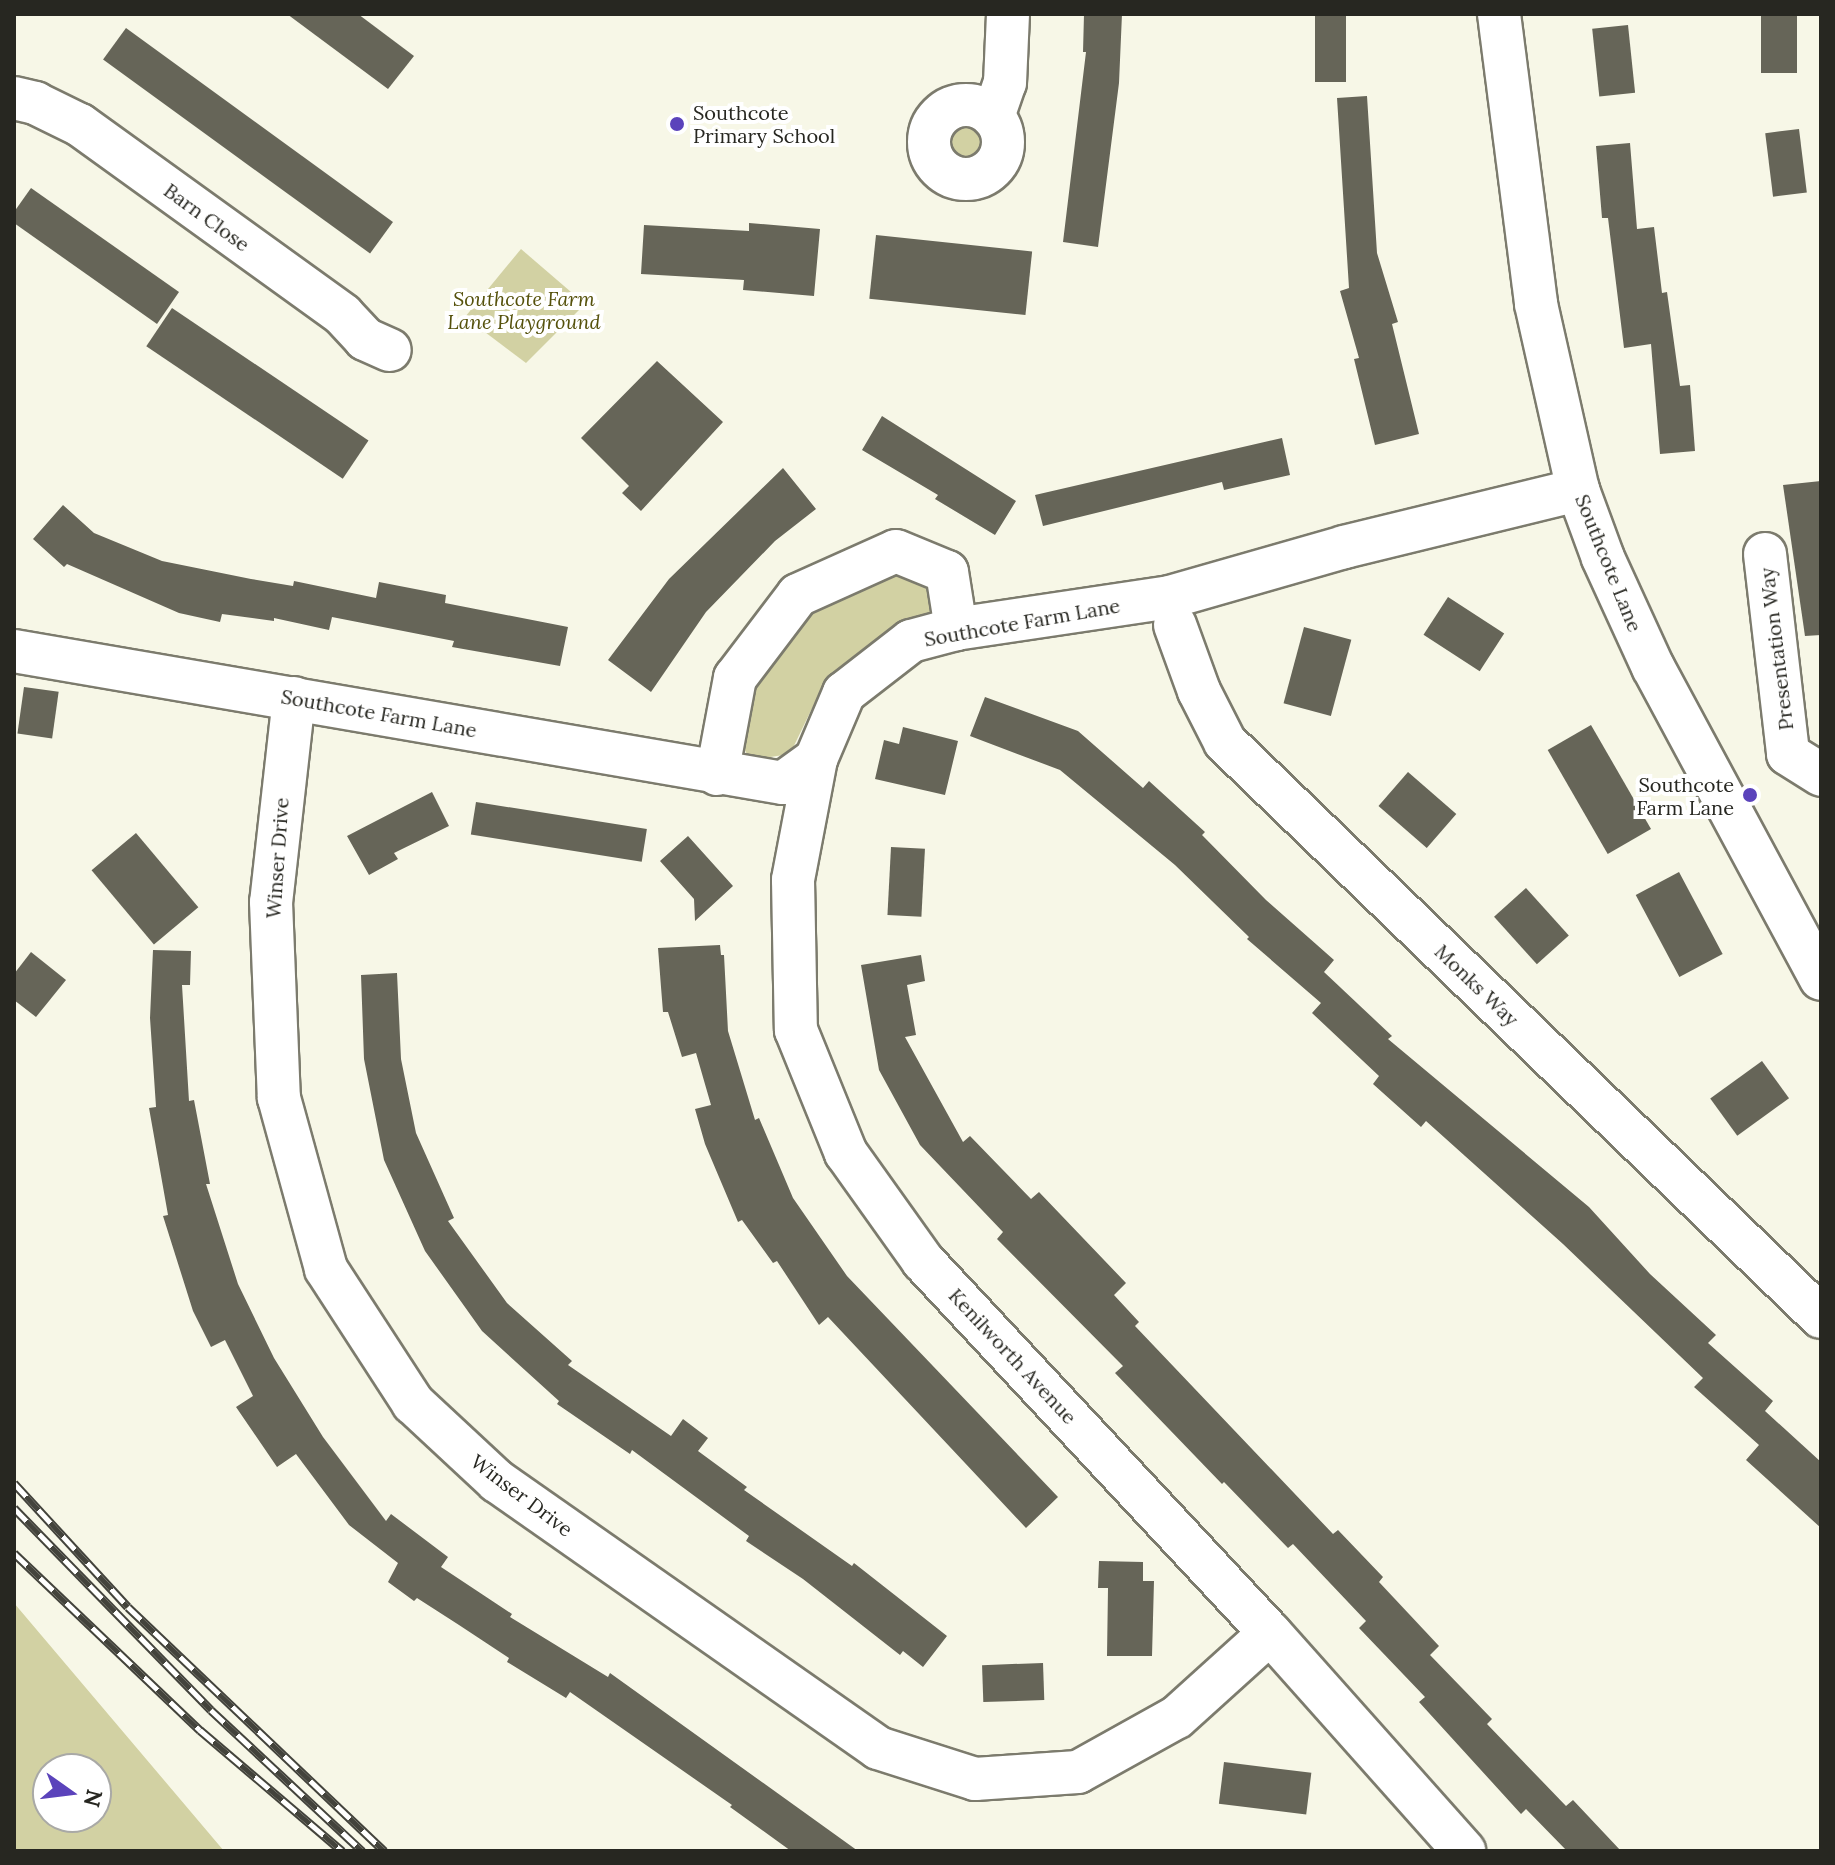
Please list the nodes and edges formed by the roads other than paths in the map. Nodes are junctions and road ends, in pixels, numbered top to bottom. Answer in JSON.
{"nodes":[{"id":1,"x":1008,"y":14,"type":"edge"},
{"id":2,"x":1499,"y":14,"type":"edge"},
{"id":3,"x":14,"y":98,"type":"edge"},
{"id":4,"x":993,"y":117,"type":"dead end"},
{"id":5,"x":390,"y":350,"type":"dead end"},
{"id":6,"x":1578,"y":490,"type":"junction"},
{"id":7,"x":1765,"y":554,"type":"dead end"},
{"id":8,"x":1175,"y":625,"type":"dead end"},
{"id":9,"x":956,"y":629,"type":"junction"},
{"id":10,"x":14,"y":651,"type":"edge"},
{"id":11,"x":294,"y":698,"type":"junction"},
{"id":12,"x":816,"y":759,"type":"junction"},
{"id":13,"x":717,"y":774,"type":"junction"},
{"id":14,"x":1821,"y":775,"type":"edge"},
{"id":15,"x":1821,"y":979,"type":"edge"},
{"id":16,"x":1821,"y":1317,"type":"edge"},
{"id":17,"x":1270,"y":1633,"type":"junction"},
{"id":18,"x":1464,"y":1851,"type":"edge"}],
"edges":[{"from":1,"to":4,"type":"street"},
{"from":2,"to":6,"type":"street","name":"Southcote Lane"},
{"from":3,"to":5,"type":"street","name":"Barn Close"},
{"from":6,"to":9,"type":"street","name":"Southcote Farm Lane"},
{"from":6,"to":15,"type":"street","name":"Southcote Lane"},
{"from":7,"to":14,"type":"street","name":"Presentation Way"},
{"from":8,"to":16,"type":"street","name":"Monks Way"},
{"from":9,"to":12,"type":"street","name":"Southcote Farm Lane"},
{"from":9,"to":13,"type":"street"},
{"from":10,"to":11,"type":"street","name":"Southcote Farm Lane"},
{"from":11,"to":13,"type":"street","name":"Southcote Farm Lane"},
{"from":11,"to":17,"type":"street","name":"Winser Drive"},
{"from":12,"to":13,"type":"street","name":"Southcote Farm Lane"},
{"from":12,"to":17,"type":"street","name":"Kenilworth Avenue"},
{"from":17,"to":18,"type":"street","name":"Kenilworth Avenue"}]}
